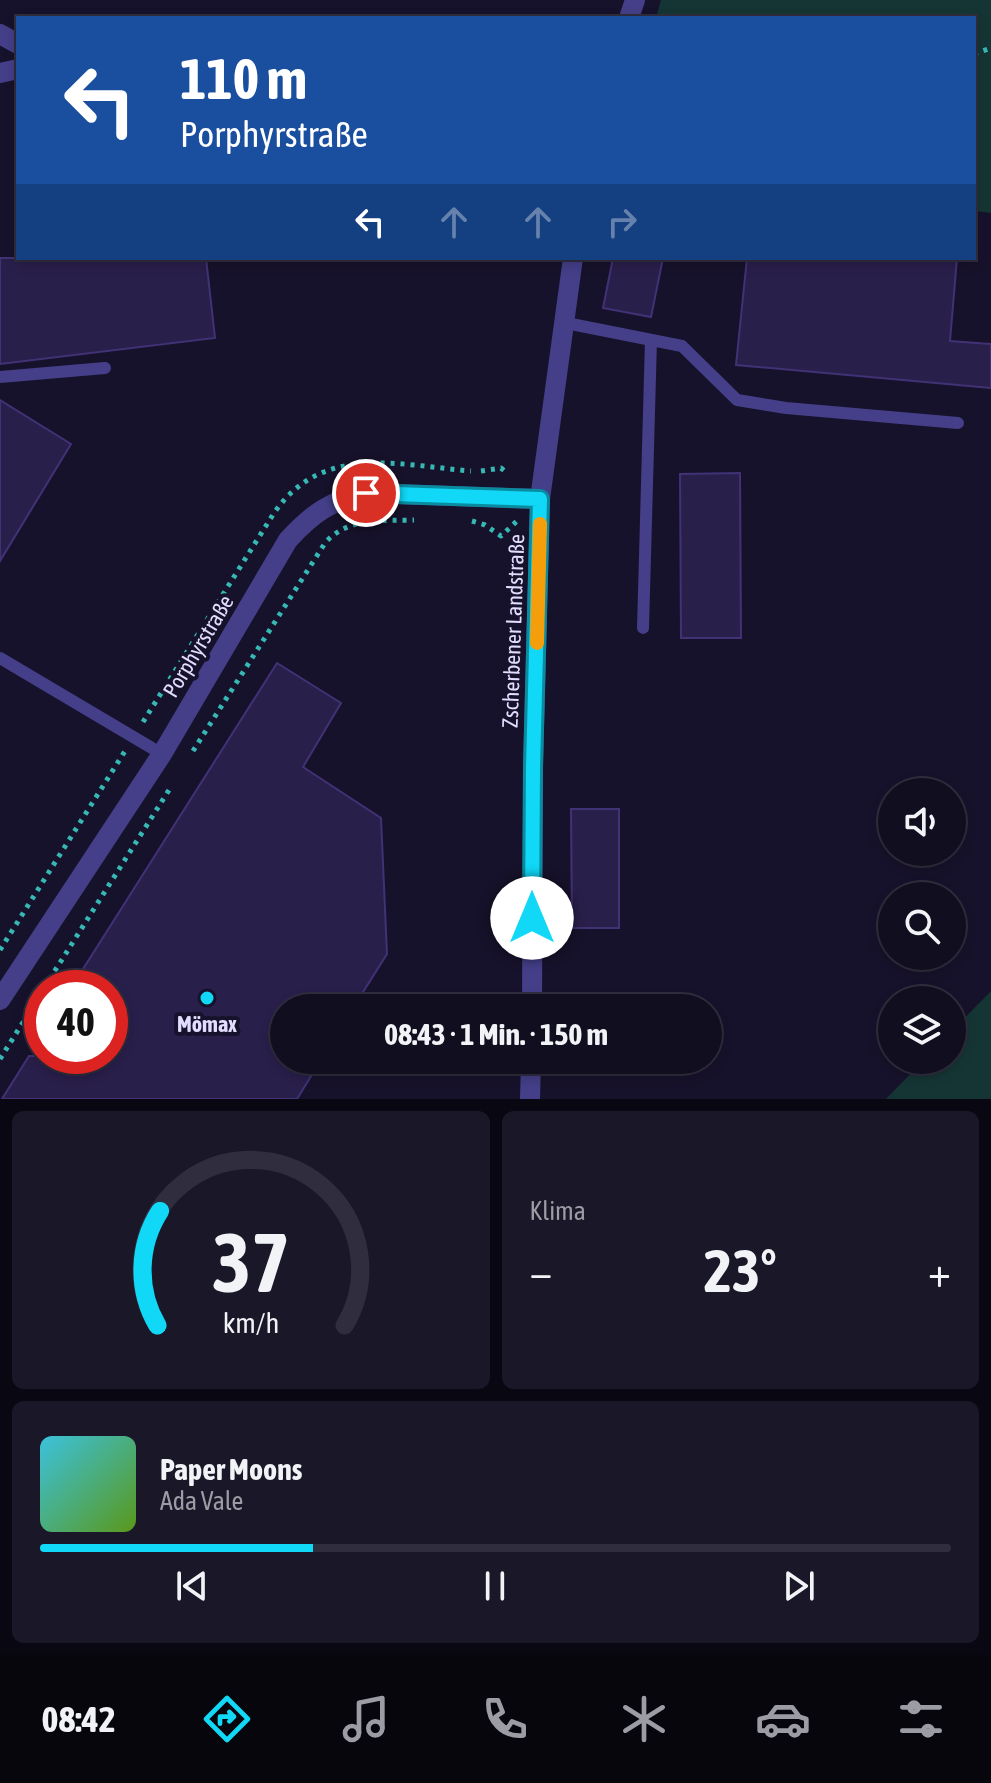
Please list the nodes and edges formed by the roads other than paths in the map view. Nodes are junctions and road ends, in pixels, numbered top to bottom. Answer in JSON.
{"nodes":[{"id":1,"x":573,"y":260,"type":"edge"},
{"id":2,"x":566,"y":323,"type":"junction"},
{"id":3,"x":651,"y":340,"type":"junction"},
{"id":4,"x":105,"y":368,"type":"dead end"},
{"id":5,"x":0,"y":377,"type":"edge"},
{"id":6,"x":958,"y":423,"type":"dead end"},
{"id":7,"x":540,"y":499,"type":"junction"},
{"id":8,"x":643,"y":628,"type":"dead end"},
{"id":9,"x":0,"y":658,"type":"edge"},
{"id":10,"x":162,"y":754,"type":"junction"},
{"id":11,"x":532,"y":994,"type":"edge"},
{"id":12,"x":0,"y":1000,"type":"edge"},
{"id":13,"x":531,"y":1074,"type":"edge"},
{"id":14,"x":530,"y":1099,"type":"edge"}],
"edges":[{"from":1,"to":2,"type":"street","name":"Zscherbener Landstraße"},
{"from":2,"to":3,"type":"lane"},
{"from":2,"to":7,"type":"street","name":"Zscherbener Landstraße"},
{"from":3,"to":6,"type":"lane"},
{"from":3,"to":8,"type":"lane"},
{"from":4,"to":5,"type":"lane"},
{"from":7,"to":10,"type":"street","name":"Porphyrstraße"},
{"from":7,"to":11,"type":"street","name":"Zscherbener Landstraße"},
{"from":9,"to":10,"type":"lane"},
{"from":10,"to":12,"type":"street","name":"Porphyrstraße"},
{"from":13,"to":14,"type":"street"}]}
